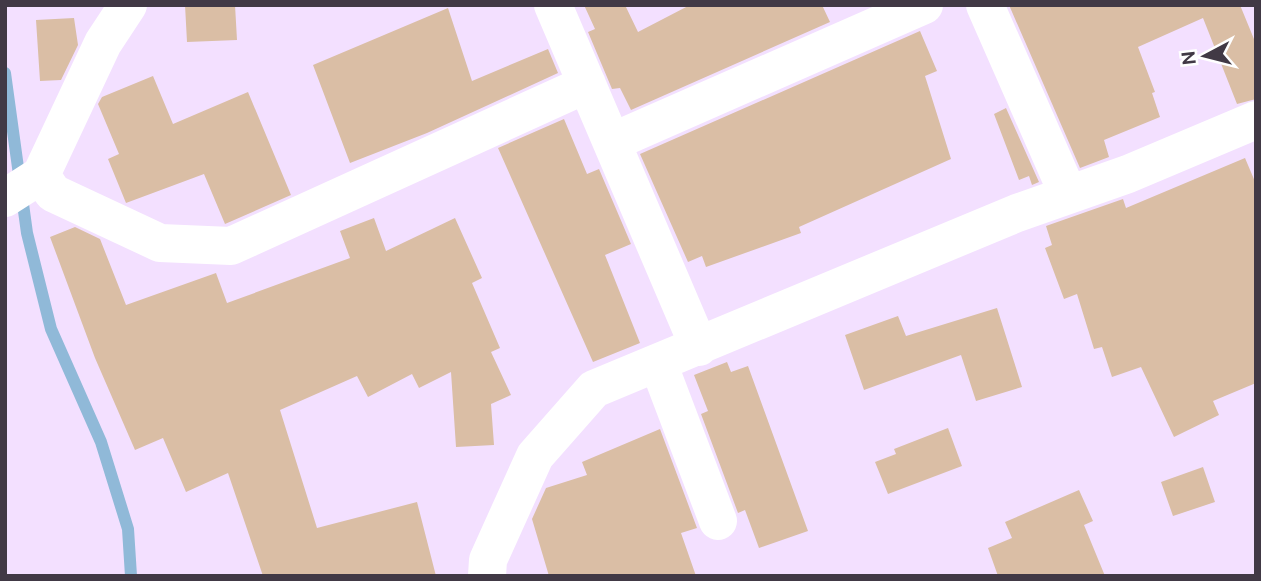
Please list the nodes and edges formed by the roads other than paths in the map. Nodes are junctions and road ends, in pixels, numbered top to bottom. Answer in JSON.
{"nodes":[{"id":1,"x":128,"y":5,"type":"edge"},
{"id":2,"x":553,"y":5,"type":"edge"},
{"id":3,"x":924,"y":5,"type":"edge"},
{"id":4,"x":985,"y":5,"type":"edge"},
{"id":5,"x":587,"y":84,"type":"junction"},
{"id":6,"x":1256,"y":120,"type":"edge"},
{"id":7,"x":612,"y":142,"type":"junction"},
{"id":8,"x":41,"y":175,"type":"junction"},
{"id":9,"x":1068,"y":194,"type":"junction"},
{"id":10,"x":5,"y":198,"type":"edge"},
{"id":11,"x":699,"y":347,"type":"junction"},
{"id":12,"x":658,"y":363,"type":"junction"},
{"id":13,"x":718,"y":521,"type":"dead end"},
{"id":14,"x":487,"y":576,"type":"edge"}],
"edges":[{"from":1,"to":8,"type":"street"},
{"from":2,"to":5,"type":"street"},
{"from":3,"to":7,"type":"street"},
{"from":4,"to":9,"type":"street"},
{"from":5,"to":7,"type":"street"},
{"from":5,"to":8,"type":"street"},
{"from":6,"to":9,"type":"street"},
{"from":7,"to":11,"type":"street"},
{"from":8,"to":10,"type":"street"},
{"from":9,"to":11,"type":"street"},
{"from":11,"to":12,"type":"street"},
{"from":12,"to":13,"type":"street"},
{"from":12,"to":14,"type":"street"}]}
